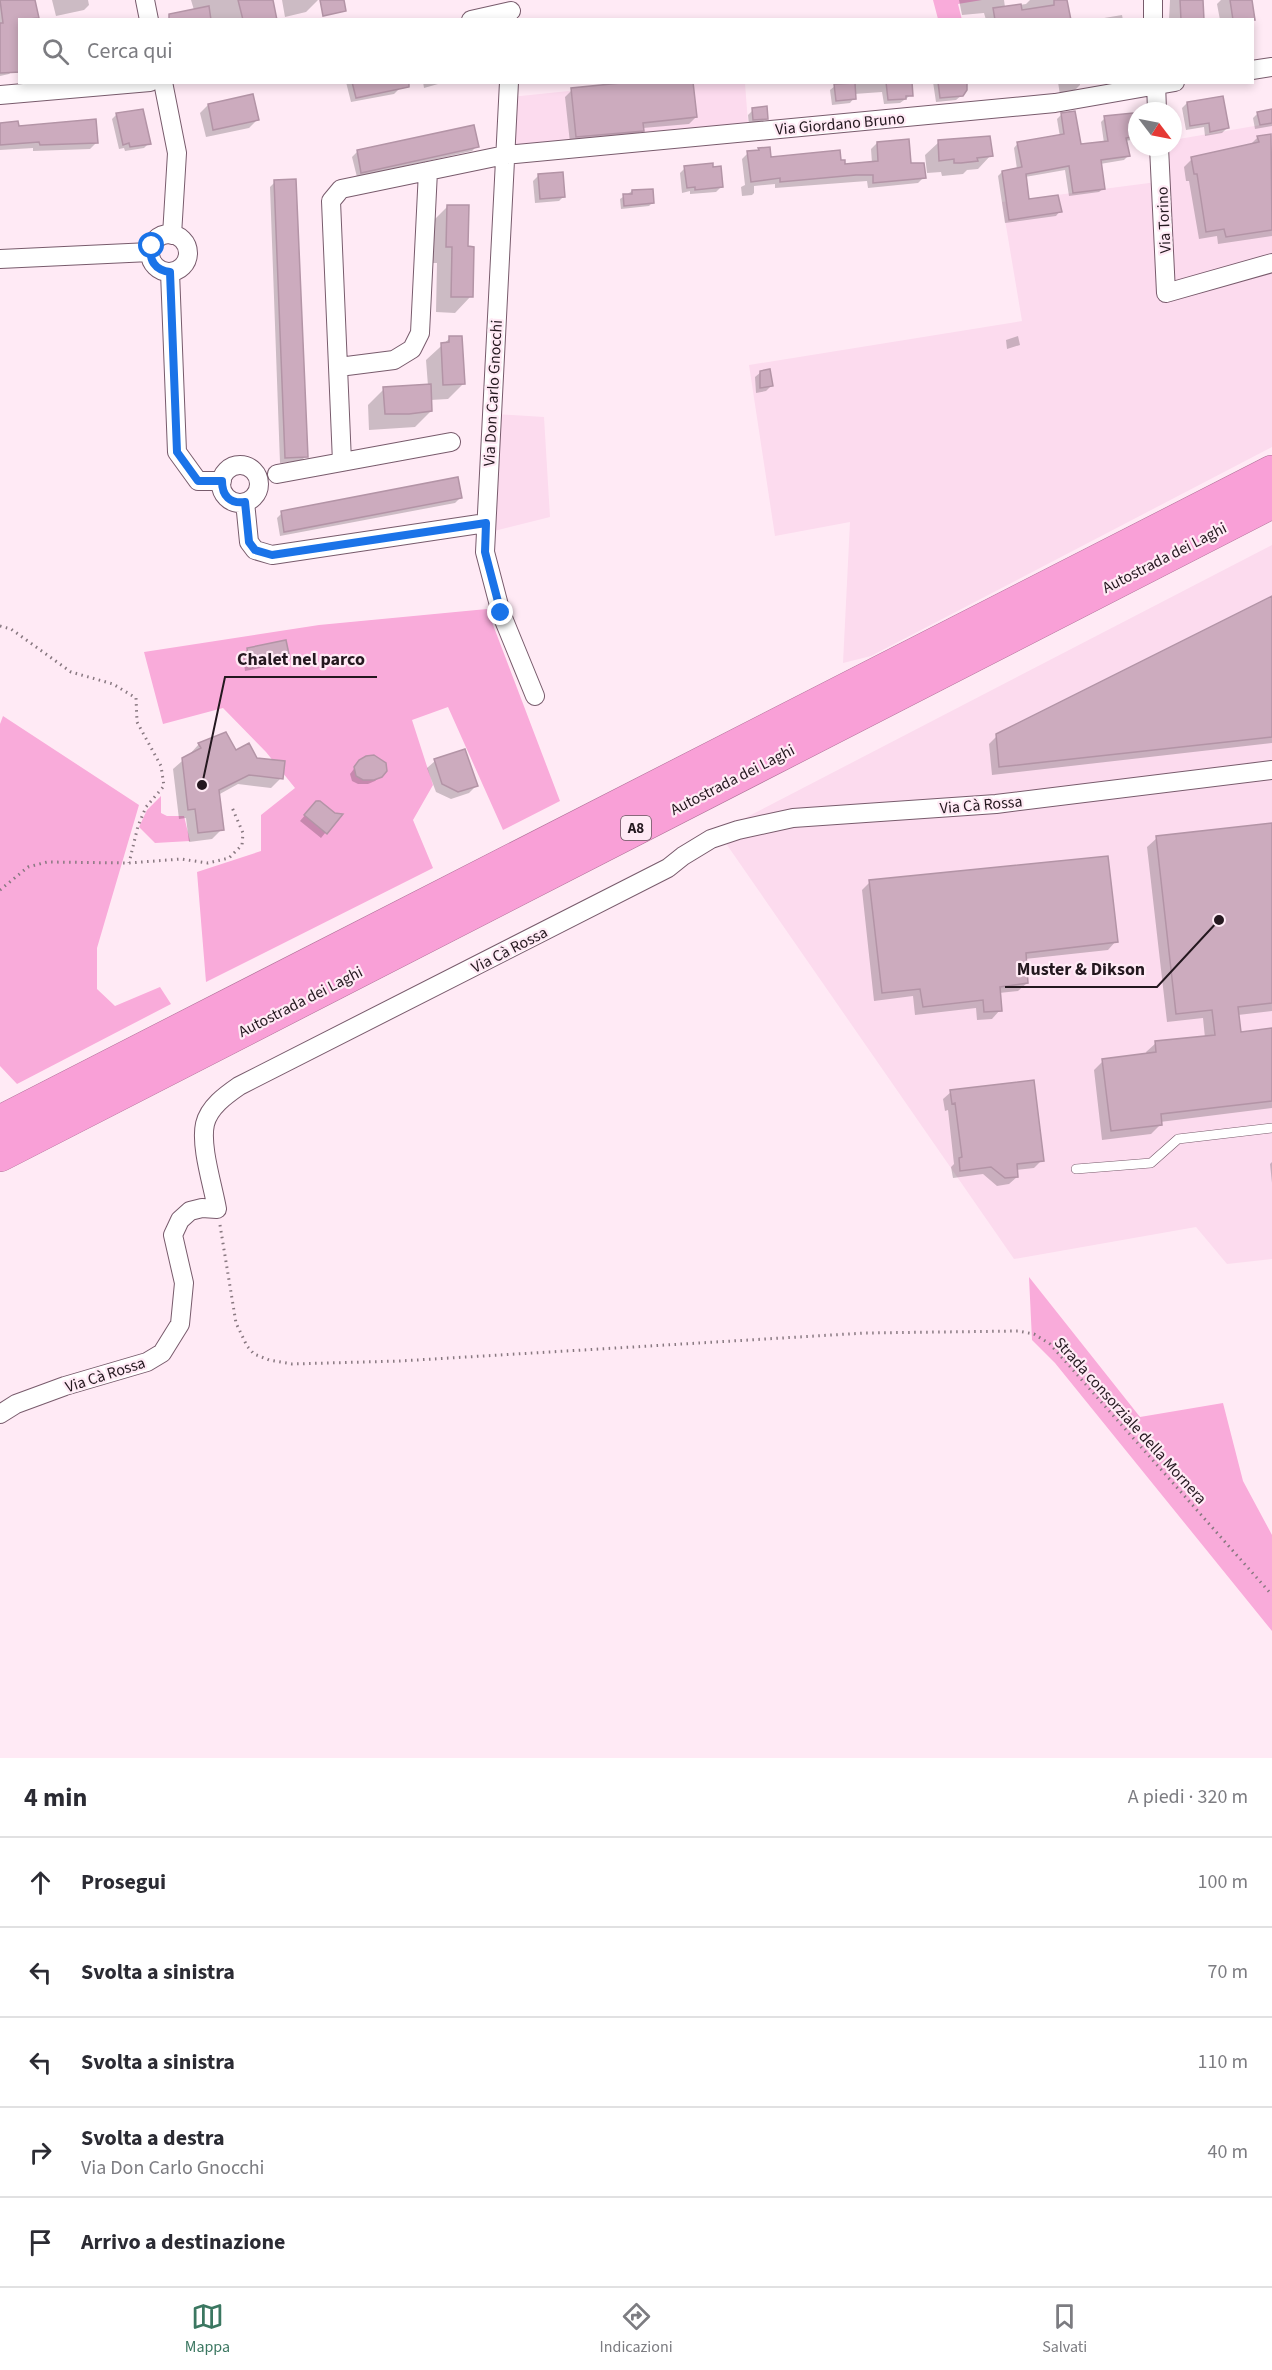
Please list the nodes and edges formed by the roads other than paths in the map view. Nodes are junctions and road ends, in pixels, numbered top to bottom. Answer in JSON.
{"nodes":[{"id":1,"x":145,"y":0,"type":"edge"},
{"id":2,"x":1153,"y":0,"type":"edge"},
{"id":3,"x":511,"y":10,"type":"edge"},
{"id":4,"x":149,"y":18,"type":"edge"},
{"id":5,"x":479,"y":18,"type":"edge"},
{"id":6,"x":1153,"y":18,"type":"edge"},
{"id":7,"x":1272,"y":67,"type":"edge"},
{"id":8,"x":1254,"y":70,"type":"edge"},
{"id":9,"x":127,"y":84,"type":"edge"},
{"id":10,"x":162,"y":84,"type":"edge"},
{"id":11,"x":509,"y":84,"type":"edge"},
{"id":12,"x":1156,"y":84,"type":"edge"},
{"id":13,"x":0,"y":95,"type":"edge"},
{"id":14,"x":1157,"y":102,"type":"edge"},
{"id":15,"x":505,"y":155,"type":"junction"},
{"id":16,"x":1159,"y":156,"type":"edge"},
{"id":17,"x":428,"y":171,"type":"junction"},
{"id":18,"x":172,"y":235,"type":"junction"},
{"id":19,"x":150,"y":252,"type":"junction"},
{"id":20,"x":0,"y":259,"type":"edge"},
{"id":21,"x":1272,"y":263,"type":"edge"},
{"id":22,"x":170,"y":272,"type":"junction"},
{"id":23,"x":339,"y":367,"type":"junction"},
{"id":24,"x":451,"y":442,"type":"dead end"},
{"id":25,"x":342,"y":462,"type":"junction"},
{"id":26,"x":1272,"y":472,"type":"edge"},
{"id":27,"x":277,"y":474,"type":"dead end"},
{"id":28,"x":222,"y":481,"type":"junction"},
{"id":29,"x":245,"y":502,"type":"junction"},
{"id":30,"x":1272,"y":502,"type":"edge"},
{"id":31,"x":486,"y":523,"type":"junction"},
{"id":32,"x":535,"y":696,"type":"dead end"},
{"id":33,"x":1272,"y":770,"type":"edge"},
{"id":34,"x":0,"y":1122,"type":"edge"},
{"id":35,"x":1272,"y":1128,"type":"edge"},
{"id":36,"x":0,"y":1155,"type":"edge"},
{"id":37,"x":1076,"y":1169,"type":"dead end"},
{"id":38,"x":0,"y":1414,"type":"edge"}],
"edges":[{"from":1,"to":4,"type":"street"},
{"from":2,"to":6,"type":"street"},
{"from":3,"to":5,"type":"street"},
{"from":7,"to":8,"type":"street"},
{"from":9,"to":13,"type":"street"},
{"from":10,"to":18,"type":"street"},
{"from":11,"to":15,"type":"street","name":"Via Don Carlo Gnocchi"},
{"from":12,"to":14,"type":"street"},
{"from":12,"to":15,"type":"street","name":"Via Giordano Bruno"},
{"from":15,"to":17,"type":"street","name":"Via Giordano Bruno"},
{"from":15,"to":31,"type":"street","name":"Via Don Carlo Gnocchi"},
{"from":16,"to":21,"type":"street","name":"Via Torino"},
{"from":17,"to":23,"type":"street"},
{"from":17,"to":23,"type":"street","name":"Via Giordano Bruno"},
{"from":18,"to":19,"type":"street"},
{"from":18,"to":22,"type":"street"},
{"from":19,"to":20,"type":"street"},
{"from":19,"to":22,"type":"street"},
{"from":22,"to":28,"type":"street"},
{"from":23,"to":25,"type":"street","name":"Via Giordano Bruno"},
{"from":24,"to":25,"type":"street"},
{"from":25,"to":27,"type":"street"},
{"from":26,"to":34,"type":"highway","name":"Autostrada dei Laghi","number":"A8"},
{"from":28,"to":29,"type":"street"},
{"from":28,"to":29,"type":"street"},
{"from":29,"to":31,"type":"street"},
{"from":30,"to":36,"type":"highway","name":"Autostrada dei Laghi","number":"A8"},
{"from":31,"to":32,"type":"street","name":"Via Don Carlo Gnocchi"},
{"from":33,"to":38,"type":"street","name":"Via Cà Rossa"},
{"from":35,"to":37,"type":"lane"}]}
